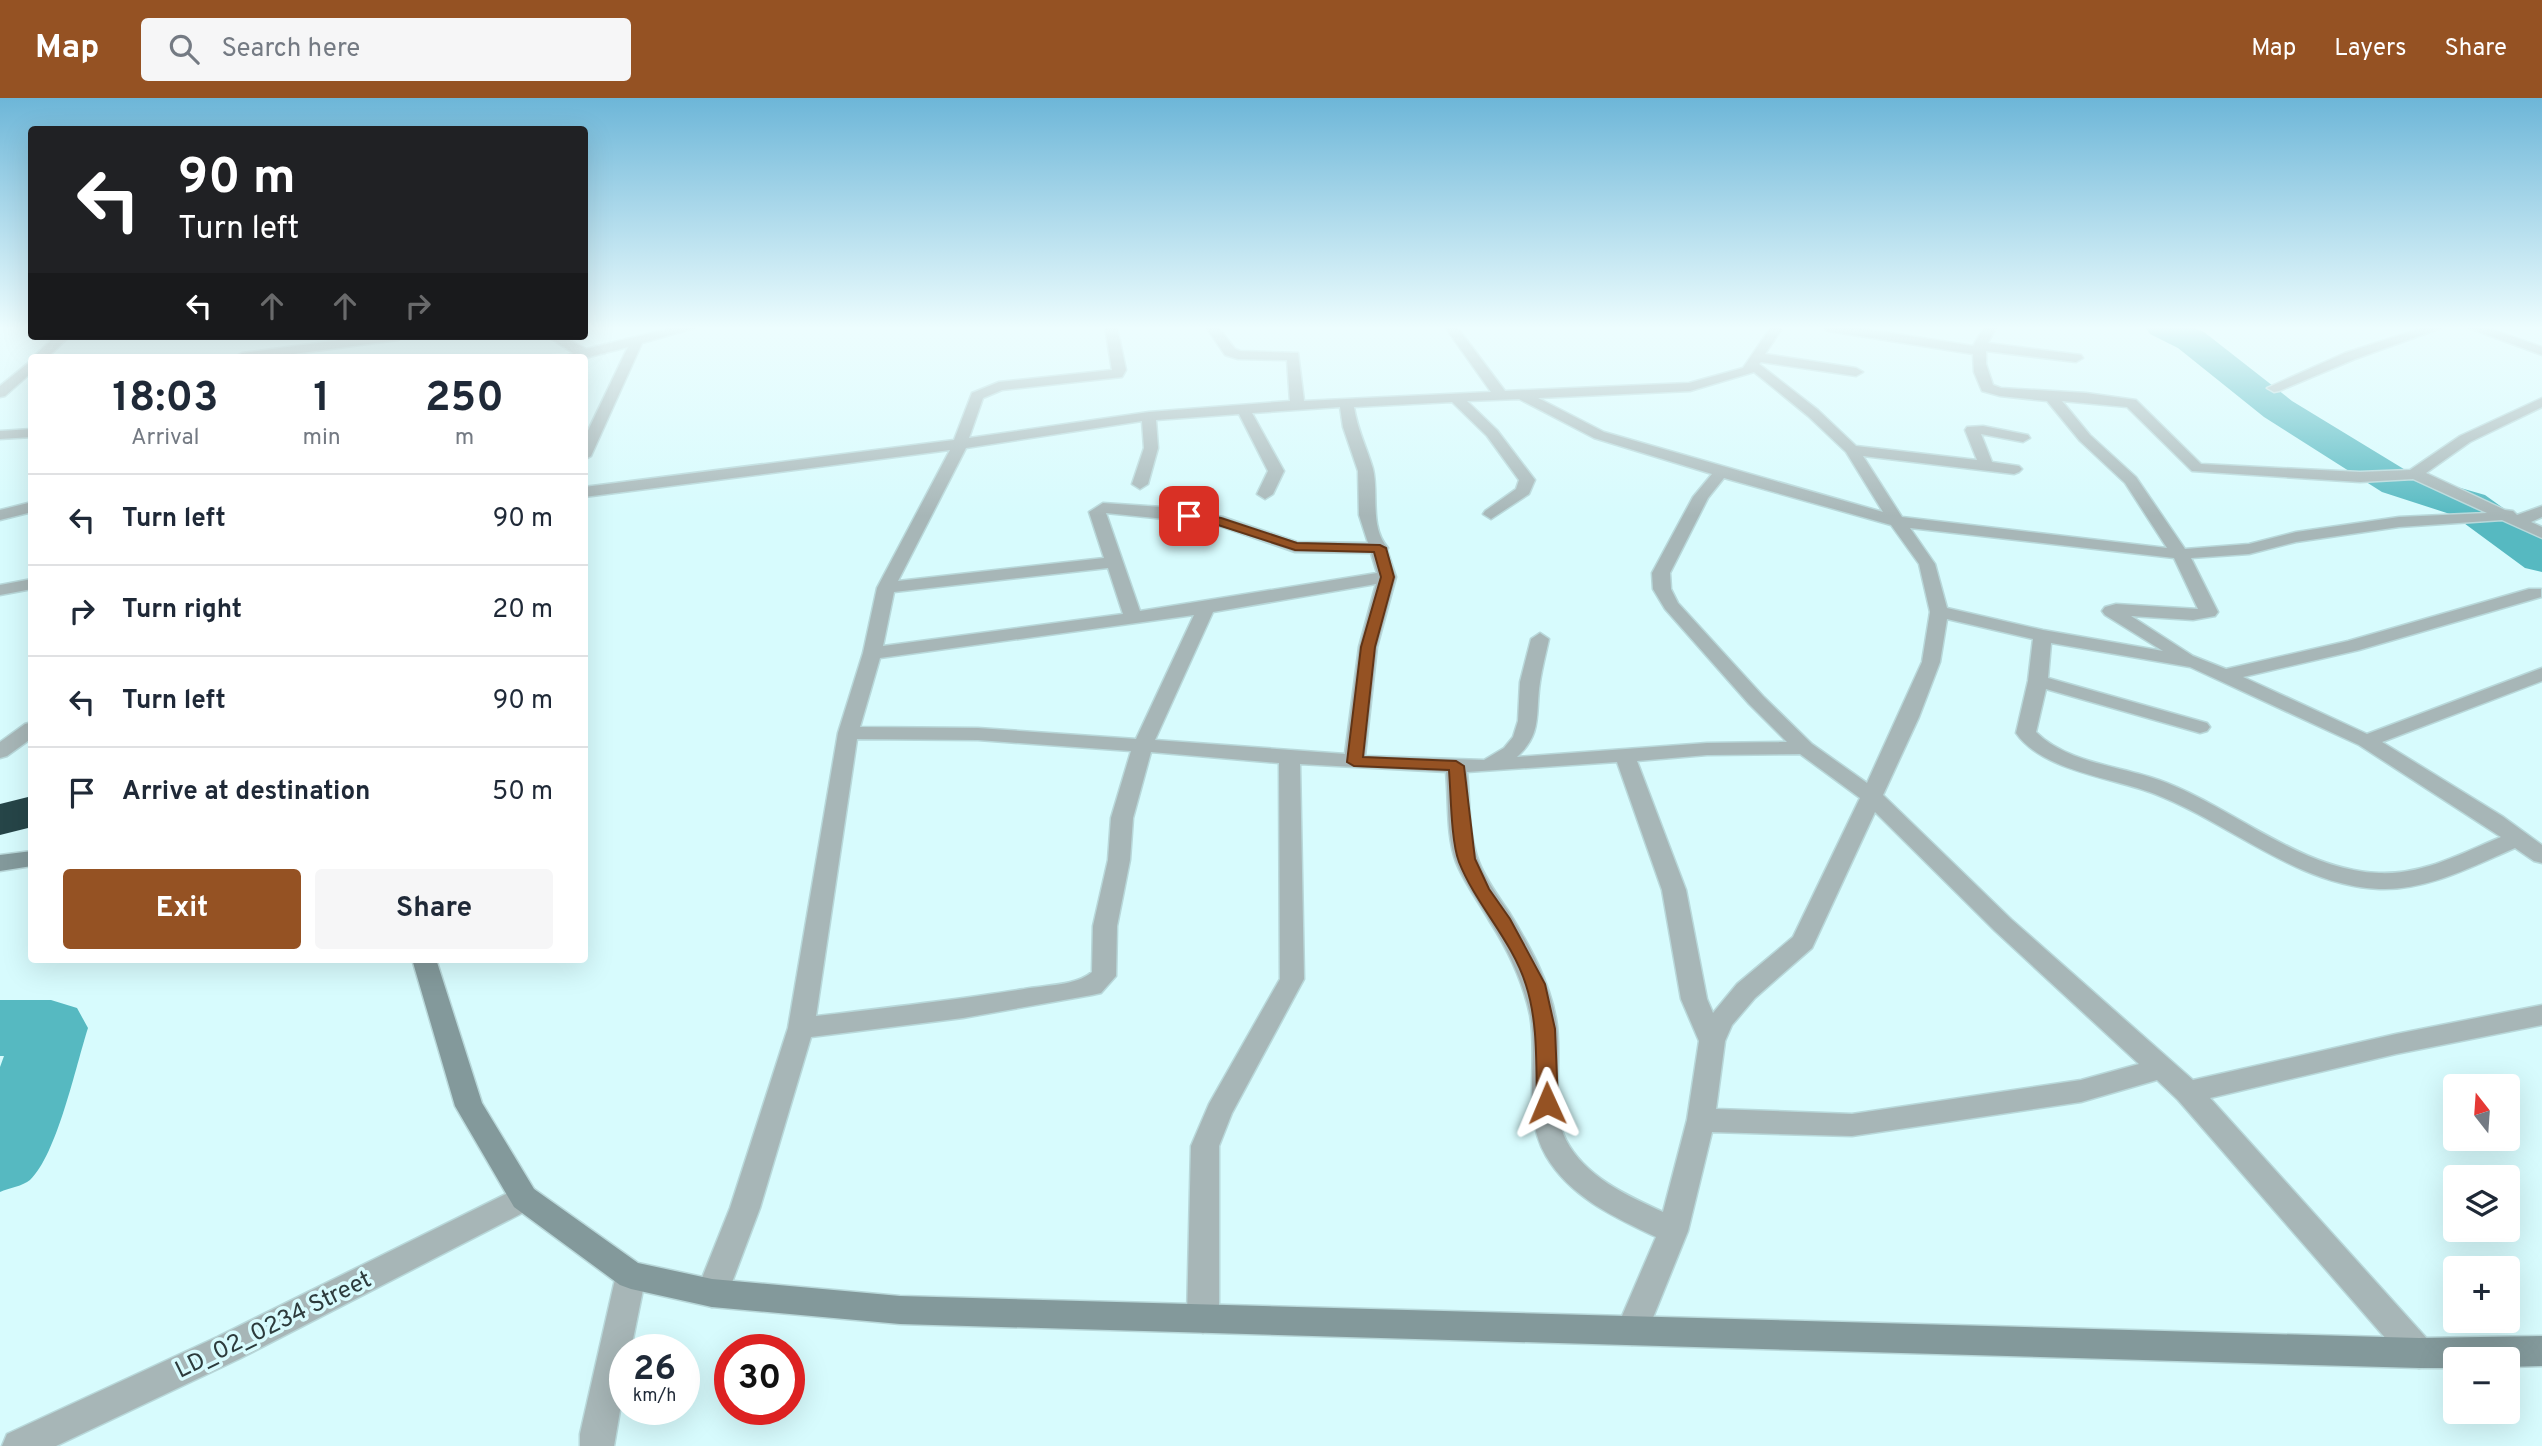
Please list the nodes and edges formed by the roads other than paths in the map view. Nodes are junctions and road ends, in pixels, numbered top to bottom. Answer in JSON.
{"nodes":[{"id":1,"x":614,"y":390,"type":"edge"},
{"id":2,"x":987,"y":390,"type":"edge"},
{"id":3,"x":1296,"y":390,"type":"edge"},
{"id":4,"x":1497,"y":390,"type":"edge"},
{"id":5,"x":1636,"y":390,"type":"edge"},
{"id":6,"x":1786,"y":390,"type":"edge"},
{"id":7,"x":1993,"y":390,"type":"edge"},
{"id":8,"x":1523,"y":396,"type":"junction"},
{"id":9,"x":1502,"y":397,"type":"junction"},
{"id":10,"x":2051,"y":397,"type":"junction"},
{"id":11,"x":1457,"y":399,"type":"junction"},
{"id":12,"x":2542,"y":402,"type":"edge"},
{"id":13,"x":1347,"y":404,"type":"junction"},
{"id":14,"x":1297,"y":405,"type":"junction"},
{"id":15,"x":1243,"y":408,"type":"junction"},
{"id":16,"x":2535,"y":411,"type":"edge"},
{"id":17,"x":1149,"y":416,"type":"junction"},
{"id":18,"x":28,"y":433,"type":"edge"},
{"id":19,"x":0,"y":435,"type":"edge"},
{"id":20,"x":2023,"y":438,"type":"dead end"},
{"id":21,"x":960,"y":444,"type":"junction"},
{"id":22,"x":588,"y":447,"type":"edge"},
{"id":23,"x":1852,"y":450,"type":"junction"},
{"id":24,"x":1986,"y":466,"type":"junction"},
{"id":25,"x":2014,"y":469,"type":"dead end"},
{"id":26,"x":1721,"y":472,"type":"junction"},
{"id":27,"x":2415,"y":474,"type":"junction"},
{"id":28,"x":1140,"y":484,"type":"dead end"},
{"id":29,"x":588,"y":491,"type":"edge"},
{"id":30,"x":1265,"y":494,"type":"dead end"},
{"id":31,"x":28,"y":508,"type":"edge"},
{"id":32,"x":2542,"y":511,"type":"edge"},
{"id":33,"x":1491,"y":513,"type":"dead end"},
{"id":34,"x":0,"y":515,"type":"edge"},
{"id":35,"x":2506,"y":518,"type":"junction"},
{"id":36,"x":1900,"y":522,"type":"junction"},
{"id":37,"x":2542,"y":533,"type":"edge"},
{"id":38,"x":1380,"y":548,"type":"junction"},
{"id":39,"x":2180,"y":554,"type":"junction"},
{"id":40,"x":1112,"y":562,"type":"junction"},
{"id":41,"x":1387,"y":577,"type":"junction"},
{"id":42,"x":28,"y":585,"type":"edge"},
{"id":43,"x":886,"y":587,"type":"junction"},
{"id":44,"x":0,"y":590,"type":"edge"},
{"id":45,"x":2535,"y":593,"type":"dead end"},
{"id":46,"x":1206,"y":608,"type":"junction"},
{"id":47,"x":1939,"y":612,"type":"junction"},
{"id":48,"x":1133,"y":616,"type":"junction"},
{"id":49,"x":2043,"y":636,"type":"junction"},
{"id":50,"x":1540,"y":639,"type":"dead end"},
{"id":51,"x":872,"y":653,"type":"junction"},
{"id":52,"x":2195,"y":662,"type":"junction"},
{"id":53,"x":2542,"y":674,"type":"edge"},
{"id":54,"x":2225,"y":675,"type":"junction"},
{"id":55,"x":2038,"y":681,"type":"junction"},
{"id":56,"x":2200,"y":727,"type":"dead end"},
{"id":57,"x":28,"y":731,"type":"edge"},
{"id":58,"x":848,"y":733,"type":"junction"},
{"id":59,"x":2366,"y":741,"type":"junction"},
{"id":60,"x":1143,"y":745,"type":"junction"},
{"id":61,"x":1805,"y":748,"type":"junction"},
{"id":62,"x":0,"y":752,"type":"edge"},
{"id":63,"x":1625,"y":755,"type":"junction"},
{"id":64,"x":1289,"y":758,"type":"junction"},
{"id":65,"x":1354,"y":762,"type":"junction"},
{"id":66,"x":1456,"y":766,"type":"junction"},
{"id":67,"x":1488,"y":766,"type":"junction"},
{"id":68,"x":1872,"y":797,"type":"junction"},
{"id":69,"x":2518,"y":838,"type":"junction"},
{"id":70,"x":2542,"y":856,"type":"edge"},
{"id":71,"x":28,"y":859,"type":"edge"},
{"id":72,"x":0,"y":863,"type":"edge"},
{"id":73,"x":425,"y":963,"type":"edge"},
{"id":74,"x":2542,"y":1015,"type":"edge"},
{"id":75,"x":801,"y":1028,"type":"junction"},
{"id":76,"x":1712,"y":1041,"type":"junction"},
{"id":77,"x":2161,"y":1068,"type":"junction"},
{"id":78,"x":2188,"y":1092,"type":"junction"},
{"id":79,"x":1701,"y":1120,"type":"junction"},
{"id":80,"x":524,"y":1198,"type":"junction"},
{"id":81,"x":1673,"y":1231,"type":"junction"},
{"id":82,"x":632,"y":1275,"type":"junction"},
{"id":83,"x":712,"y":1293,"type":"junction"},
{"id":84,"x":1203,"y":1318,"type":"junction"},
{"id":85,"x":1632,"y":1330,"type":"junction"},
{"id":86,"x":2542,"y":1351,"type":"edge"},
{"id":87,"x":2419,"y":1353,"type":"junction"},
{"id":88,"x":19,"y":1446,"type":"edge"},
{"id":89,"x":597,"y":1446,"type":"edge"}],
"edges":[{"from":1,"to":22,"type":"street"},
{"from":2,"to":21,"type":"street"},
{"from":3,"to":14,"type":"street"},
{"from":4,"to":9,"type":"street"},
{"from":5,"to":8,"type":"street"},
{"from":6,"to":23,"type":"street"},
{"from":7,"to":10,"type":"street"},
{"from":8,"to":9,"type":"street"},
{"from":8,"to":26,"type":"street"},
{"from":9,"to":11,"type":"street"},
{"from":10,"to":27,"type":"street"},
{"from":10,"to":39,"type":"street"},
{"from":11,"to":13,"type":"street"},
{"from":11,"to":33,"type":"street"},
{"from":12,"to":16,"type":"street"},
{"from":13,"to":14,"type":"street"},
{"from":13,"to":38,"type":"street"},
{"from":14,"to":15,"type":"street"},
{"from":15,"to":17,"type":"street"},
{"from":15,"to":30,"type":"street"},
{"from":16,"to":27,"type":"street"},
{"from":17,"to":21,"type":"street"},
{"from":17,"to":28,"type":"street"},
{"from":18,"to":19,"type":"street"},
{"from":20,"to":24,"type":"street"},
{"from":21,"to":29,"type":"street"},
{"from":21,"to":43,"type":"street"},
{"from":23,"to":24,"type":"street"},
{"from":23,"to":36,"type":"street"},
{"from":24,"to":25,"type":"street"},
{"from":26,"to":36,"type":"street"},
{"from":26,"to":61,"type":"street"},
{"from":27,"to":35,"type":"street"},
{"from":31,"to":34,"type":"street"},
{"from":32,"to":35,"type":"street"},
{"from":35,"to":37,"type":"street"},
{"from":35,"to":39,"type":"street"},
{"from":36,"to":39,"type":"street"},
{"from":36,"to":47,"type":"street"},
{"from":38,"to":40,"type":"street"},
{"from":38,"to":41,"type":"street"},
{"from":39,"to":52,"type":"street"},
{"from":40,"to":43,"type":"street"},
{"from":40,"to":48,"type":"street"},
{"from":41,"to":46,"type":"street"},
{"from":41,"to":65,"type":"street"},
{"from":42,"to":44,"type":"street"},
{"from":43,"to":51,"type":"street"},
{"from":45,"to":54,"type":"street"},
{"from":46,"to":48,"type":"street"},
{"from":46,"to":60,"type":"street"},
{"from":47,"to":49,"type":"street"},
{"from":47,"to":68,"type":"street"},
{"from":48,"to":51,"type":"street"},
{"from":49,"to":52,"type":"street"},
{"from":49,"to":55,"type":"street"},
{"from":50,"to":67,"type":"street"},
{"from":51,"to":58,"type":"street"},
{"from":52,"to":54,"type":"street"},
{"from":53,"to":59,"type":"street"},
{"from":54,"to":59,"type":"street"},
{"from":55,"to":56,"type":"street"},
{"from":55,"to":69,"type":"street"},
{"from":57,"to":62,"type":"street"},
{"from":58,"to":60,"type":"street"},
{"from":58,"to":75,"type":"street"},
{"from":59,"to":69,"type":"street"},
{"from":60,"to":64,"type":"street"},
{"from":60,"to":75,"type":"street"},
{"from":61,"to":63,"type":"street"},
{"from":61,"to":68,"type":"street"},
{"from":63,"to":67,"type":"street"},
{"from":63,"to":76,"type":"street"},
{"from":64,"to":65,"type":"street"},
{"from":64,"to":84,"type":"street"},
{"from":65,"to":66,"type":"street"},
{"from":66,"to":67,"type":"street"},
{"from":66,"to":81,"type":"street"},
{"from":68,"to":76,"type":"street"},
{"from":68,"to":77,"type":"street"},
{"from":69,"to":70,"type":"street"},
{"from":71,"to":72,"type":"main road"},
{"from":73,"to":80,"type":"main road"},
{"from":74,"to":78,"type":"street"},
{"from":75,"to":83,"type":"street"},
{"from":76,"to":79,"type":"street"},
{"from":77,"to":78,"type":"street"},
{"from":77,"to":79,"type":"street"},
{"from":78,"to":87,"type":"street"},
{"from":79,"to":81,"type":"street"},
{"from":80,"to":82,"type":"main road"},
{"from":80,"to":88,"type":"street","name":"LD_02_0234 Street"},
{"from":81,"to":85,"type":"street"},
{"from":82,"to":83,"type":"main road"},
{"from":82,"to":89,"type":"street"},
{"from":83,"to":84,"type":"main road"},
{"from":84,"to":85,"type":"main road"},
{"from":85,"to":87,"type":"main road"},
{"from":86,"to":87,"type":"main road"}]}
